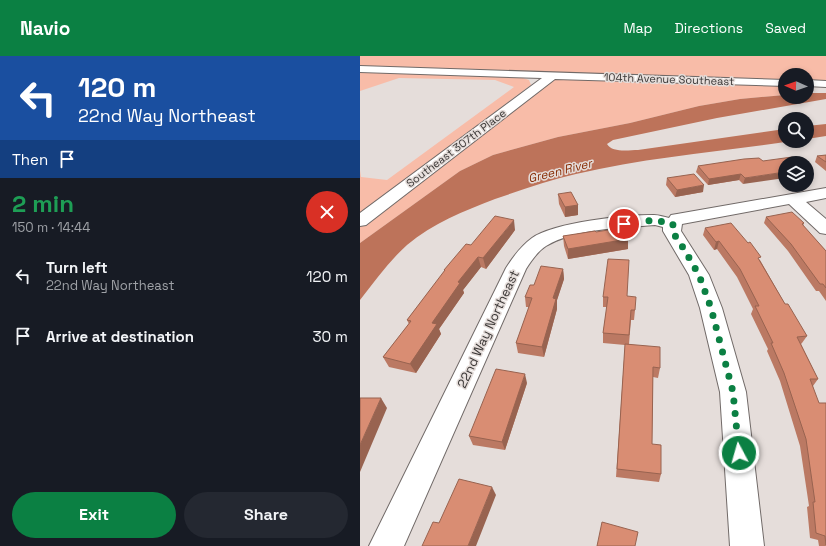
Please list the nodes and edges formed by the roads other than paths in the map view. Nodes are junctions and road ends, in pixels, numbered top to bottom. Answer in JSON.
{"nodes":[{"id":1,"x":360,"y":69,"type":"edge"},
{"id":2,"x":552,"y":76,"type":"junction"},
{"id":3,"x":778,"y":83,"type":"edge"},
{"id":4,"x":814,"y":83,"type":"edge"},
{"id":5,"x":826,"y":84,"type":"edge"},
{"id":6,"x":826,"y":193,"type":"edge"},
{"id":7,"x":792,"y":199,"type":"junction"},
{"id":8,"x":360,"y":221,"type":"edge"},
{"id":9,"x":673,"y":224,"type":"junction"},
{"id":10,"x":826,"y":229,"type":"edge"},
{"id":11,"x":386,"y":546,"type":"edge"},
{"id":12,"x":747,"y":546,"type":"edge"}],
"edges":[{"from":1,"to":2,"type":"street","name":"104th Avenue Southeast"},
{"from":2,"to":3,"type":"street","name":"104th Avenue Southeast"},
{"from":2,"to":8,"type":"street","name":"Southeast 307th Place"},
{"from":4,"to":5,"type":"street"},
{"from":6,"to":7,"type":"street"},
{"from":7,"to":9,"type":"street"},
{"from":7,"to":10,"type":"street"},
{"from":9,"to":11,"type":"street","name":"22nd Way Northeast"},
{"from":9,"to":12,"type":"street"}]}
